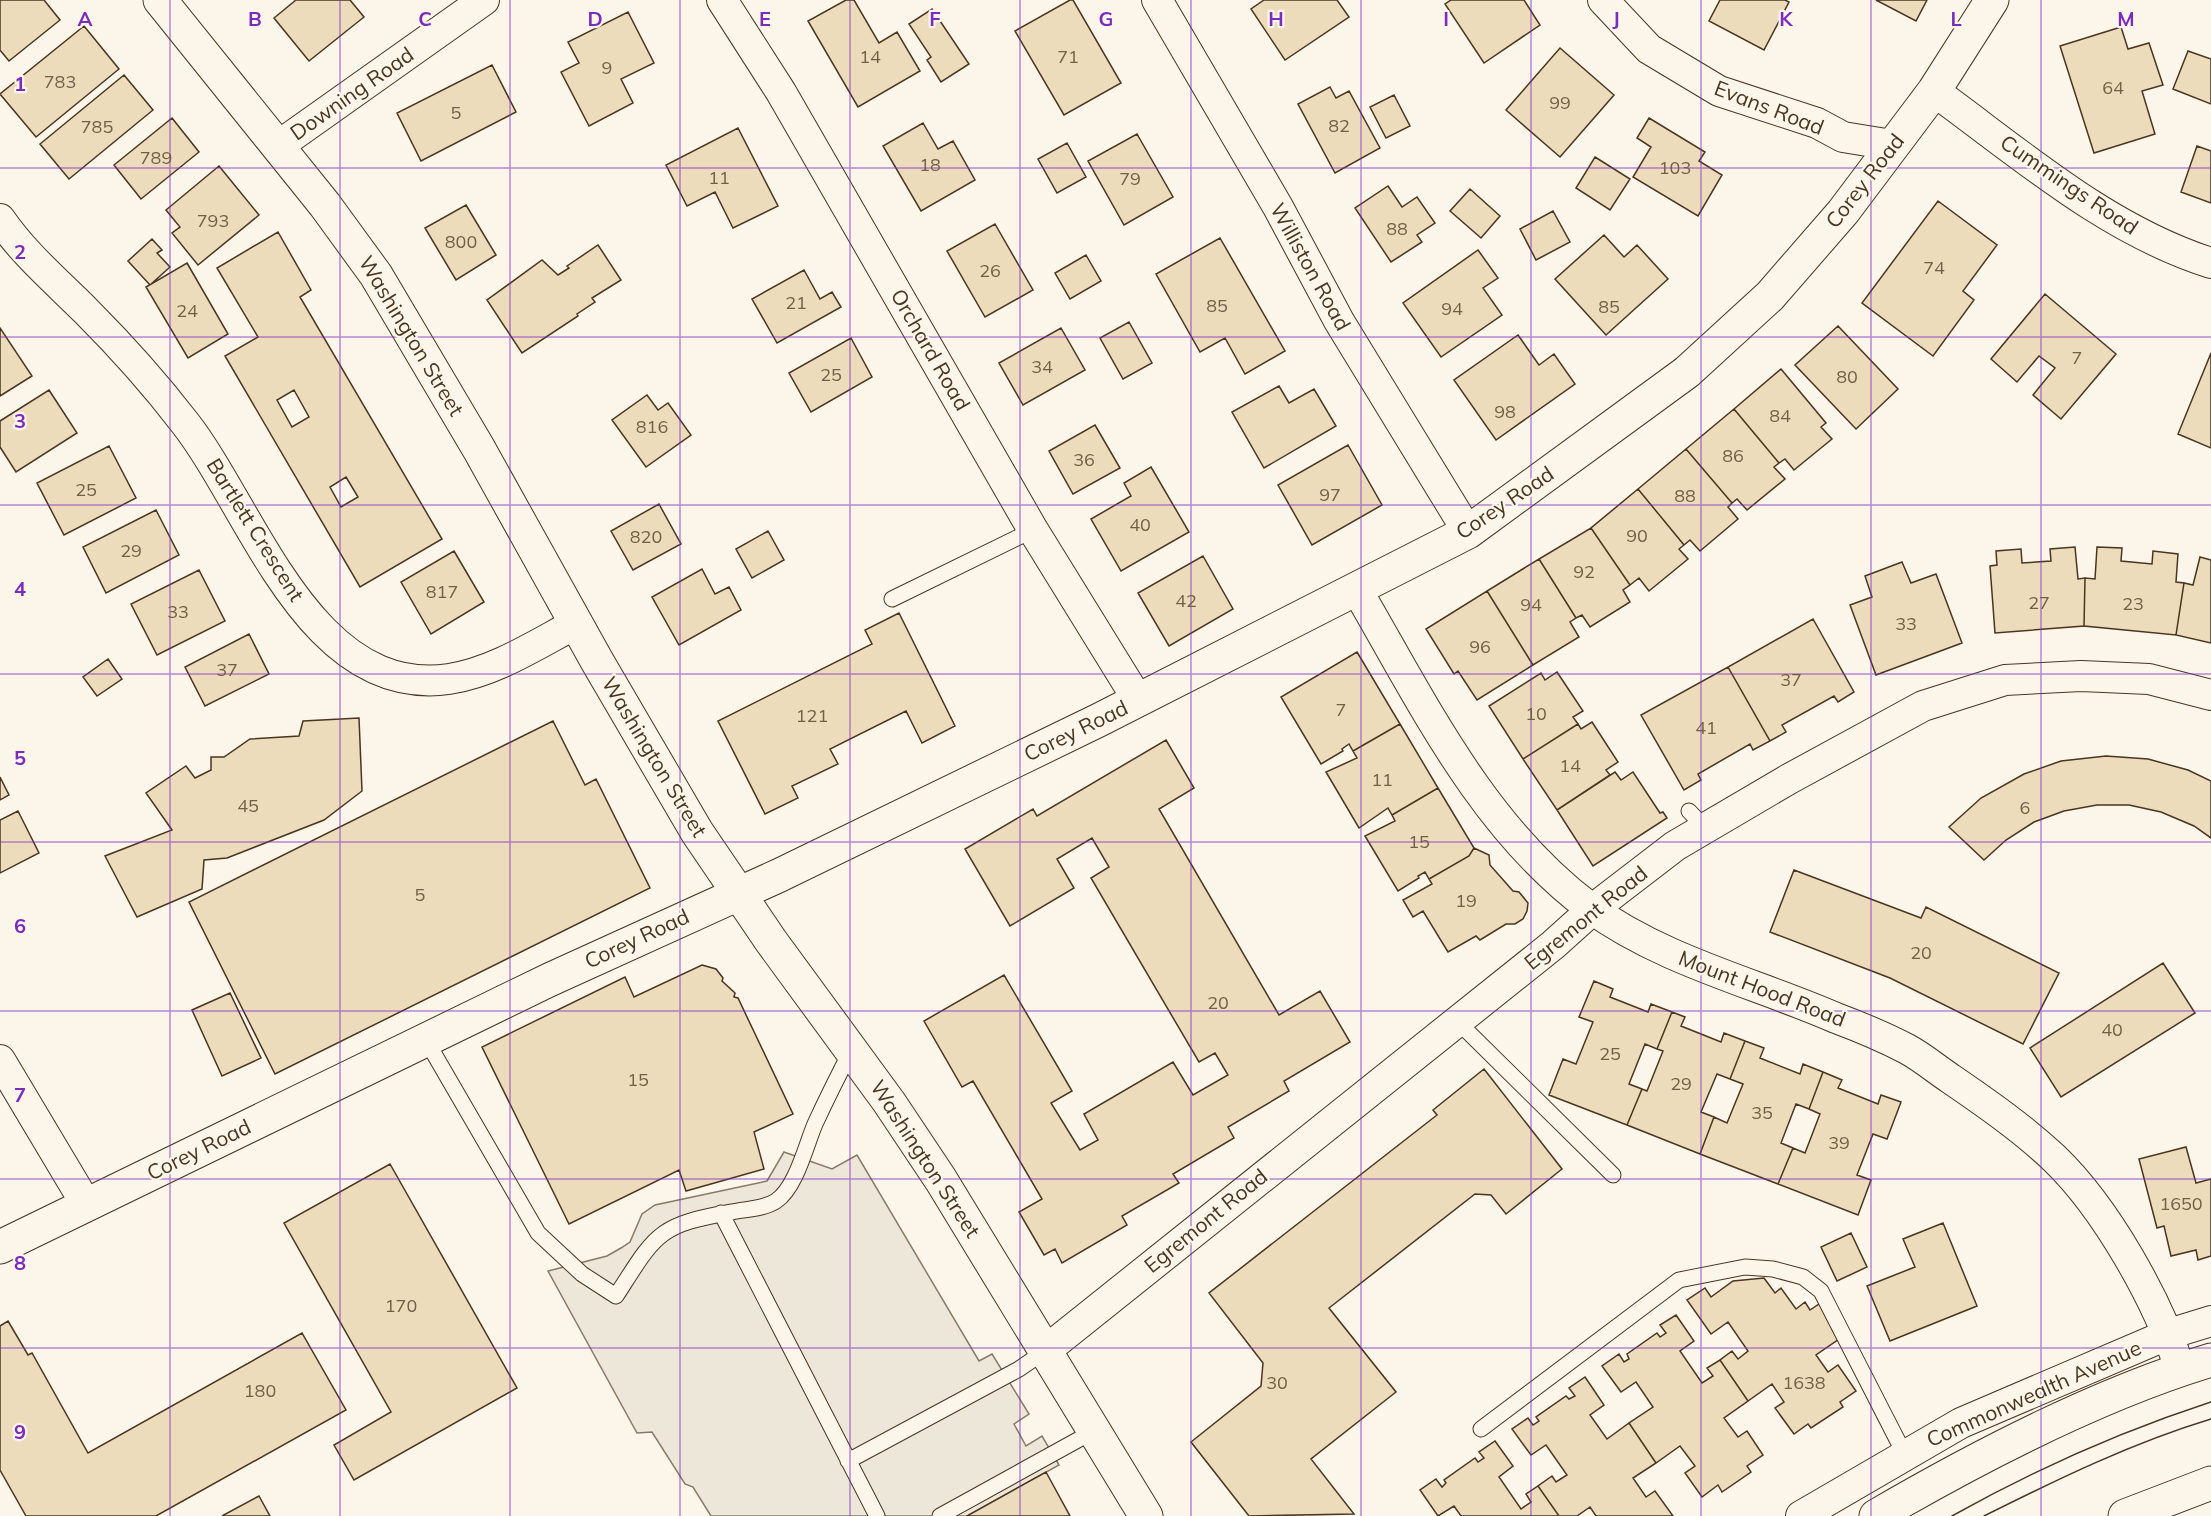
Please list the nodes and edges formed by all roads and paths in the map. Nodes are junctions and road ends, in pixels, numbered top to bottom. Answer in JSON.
{"nodes":[{"id":1,"x":160,"y":0,"type":"edge"},
{"id":2,"x":484,"y":0,"type":"edge"},
{"id":3,"x":722,"y":0,"type":"edge"},
{"id":4,"x":1157,"y":0,"type":"edge"},
{"id":5,"x":1603,"y":0,"type":"edge"},
{"id":6,"x":1992,"y":0,"type":"edge"},
{"id":7,"x":1934,"y":92,"type":"junction"},
{"id":8,"x":1893,"y":145,"type":"junction"},
{"id":9,"x":278,"y":146,"type":"junction"},
{"id":10,"x":0,"y":219,"type":"edge"},
{"id":11,"x":2211,"y":263,"type":"edge"},
{"id":12,"x":1033,"y":530,"type":"junction"},
{"id":13,"x":1468,"y":532,"type":"junction"},
{"id":14,"x":1357,"y":590,"type":"junction"},
{"id":15,"x":892,"y":599,"type":"dead end"},
{"id":16,"x":577,"y":623,"type":"junction"},
{"id":17,"x":2211,"y":695,"type":"edge"},
{"id":18,"x":1138,"y":700,"type":"junction"},
{"id":19,"x":739,"y":894,"type":"junction"},
{"id":20,"x":1593,"y":909,"type":"junction"},
{"id":21,"x":1457,"y":1021,"type":"junction"},
{"id":22,"x":426,"y":1040,"type":"junction"},
{"id":23,"x":852,"y":1049,"type":"junction"},
{"id":24,"x":0,"y":1060,"type":"edge"},
{"id":25,"x":1613,"y":1176,"type":"dead end"},
{"id":26,"x":87,"y":1204,"type":"junction"},
{"id":27,"x":721,"y":1214,"type":"junction"},
{"id":28,"x":0,"y":1247,"type":"edge"},
{"id":29,"x":2211,"y":1321,"type":"edge"},
{"id":30,"x":2169,"y":1334,"type":"junction"},
{"id":31,"x":1045,"y":1351,"type":"junction"},
{"id":32,"x":2211,"y":1360,"type":"edge"},
{"id":33,"x":2180,"y":1369,"type":"junction"},
{"id":34,"x":1481,"y":1429,"type":"dead end"},
{"id":35,"x":1094,"y":1431,"type":"junction"},
{"id":36,"x":1905,"y":1455,"type":"junction"},
{"id":37,"x":848,"y":1461,"type":"junction"},
{"id":38,"x":2211,"y":1483,"type":"edge"},
{"id":39,"x":878,"y":1516,"type":"edge"},
{"id":40,"x":940,"y":1516,"type":"edge"},
{"id":41,"x":1146,"y":1516,"type":"edge"},
{"id":42,"x":1801,"y":1516,"type":"edge"},
{"id":43,"x":1876,"y":1516,"type":"edge"},
{"id":44,"x":2125,"y":1516,"type":"edge"}],
"edges":[{"from":1,"to":9,"type":"street","name":"Washington Street"},
{"from":2,"to":9,"type":"street","name":"Downing Road"},
{"from":3,"to":12,"type":"street","name":"Orchard Road"},
{"from":4,"to":13,"type":"street","name":"Williston Road"},
{"from":5,"to":8,"type":"street","name":"Evans Road"},
{"from":6,"to":7,"type":"street","name":"Corey Road"},
{"from":7,"to":8,"type":"street","name":"Corey Road"},
{"from":7,"to":11,"type":"street","name":"Cummings Road"},
{"from":8,"to":13,"type":"street","name":"Corey Road"},
{"from":9,"to":16,"type":"street","name":"Washington Street"},
{"from":10,"to":16,"type":"street","name":"Bartlett Crescent"},
{"from":12,"to":15,"type":"lane"},
{"from":12,"to":18,"type":"street","name":"Orchard Road"},
{"from":13,"to":14,"type":"street","name":"Corey Road"},
{"from":14,"to":18,"type":"street","name":"Corey Road"},
{"from":14,"to":20,"type":"street","name":"Mount Hood Road"},
{"from":16,"to":19,"type":"street","name":"Washington Street"},
{"from":17,"to":20,"type":"street","name":"Egremont Road"},
{"from":18,"to":19,"type":"street","name":"Corey Road"},
{"from":19,"to":22,"type":"street","name":"Corey Road"},
{"from":19,"to":23,"type":"street","name":"Washington Street"},
{"from":20,"to":21,"type":"street","name":"Egremont Road"},
{"from":20,"to":30,"type":"street","name":"Mount Hood Road"},
{"from":21,"to":25,"type":"lane"},
{"from":21,"to":31,"type":"street","name":"Egremont Road"},
{"from":22,"to":26,"type":"street","name":"Corey Road"},
{"from":22,"to":27,"type":"lane"},
{"from":23,"to":27,"type":"lane"},
{"from":23,"to":31,"type":"street","name":"Washington Street"},
{"from":24,"to":26,"type":"street"},
{"from":26,"to":28,"type":"street","name":"Corey Road"},
{"from":27,"to":37,"type":"lane"},
{"from":29,"to":30,"type":"street","name":"Commonwealth Avenue"},
{"from":30,"to":33,"type":"street","name":"Mount Hood Road"},
{"from":30,"to":36,"type":"street","name":"Commonwealth Avenue"},
{"from":31,"to":35,"type":"street","name":"Washington Street"},
{"from":31,"to":37,"type":"lane"},
{"from":32,"to":33,"type":"street","name":"Commonwealth Avenue"},
{"from":33,"to":43,"type":"street","name":"Commonwealth Avenue"},
{"from":34,"to":36,"type":"lane"},
{"from":35,"to":40,"type":"lane"},
{"from":35,"to":41,"type":"street","name":"Washington Street"},
{"from":36,"to":42,"type":"street","name":"Commonwealth Avenue"},
{"from":37,"to":39,"type":"lane"},
{"from":38,"to":44,"type":"street"}]}
